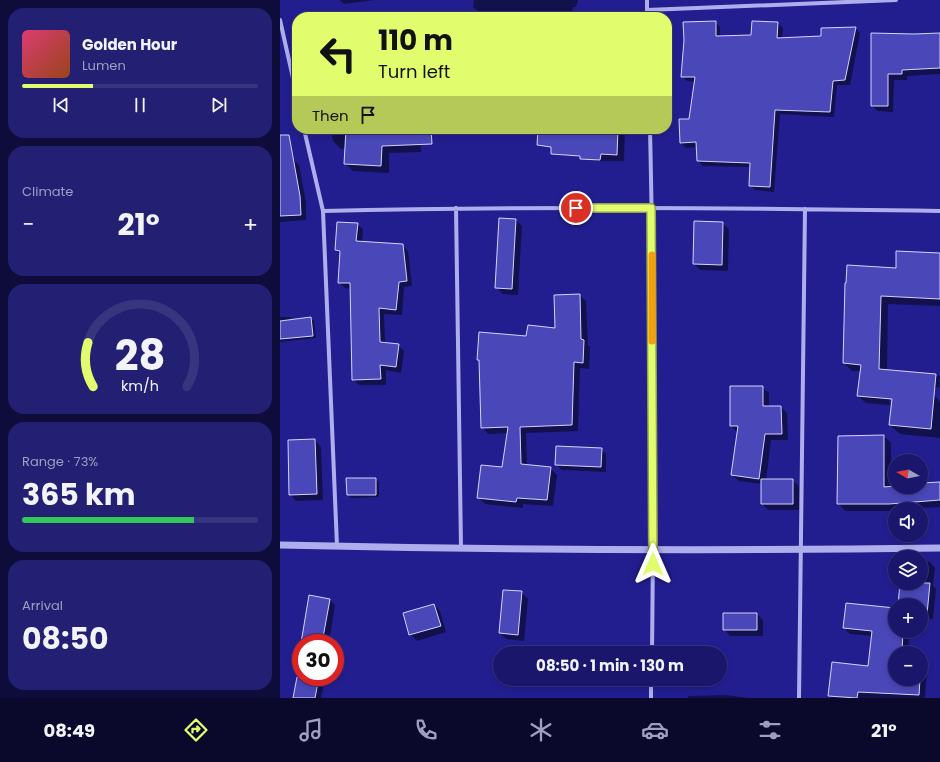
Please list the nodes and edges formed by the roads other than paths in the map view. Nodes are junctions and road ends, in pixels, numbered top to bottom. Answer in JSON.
{"nodes":[{"id":1,"x":647,"y":0,"type":"edge"},
{"id":2,"x":896,"y":0,"type":"edge"},
{"id":3,"x":647,"y":10,"type":"joint"},
{"id":4,"x":280,"y":20,"type":"edge"},
{"id":5,"x":292,"y":74,"type":"edge"},
{"id":6,"x":305,"y":134,"type":"edge"},
{"id":7,"x":650,"y":134,"type":"edge"},
{"id":8,"x":456,"y":208,"type":"junction"},
{"id":9,"x":651,"y":208,"type":"junction"},
{"id":10,"x":805,"y":209,"type":"junction"},
{"id":11,"x":323,"y":211,"type":"junction"},
{"id":12,"x":940,"y":211,"type":"edge"},
{"id":13,"x":280,"y":545,"type":"edge"},
{"id":14,"x":337,"y":546,"type":"junction"},
{"id":15,"x":462,"y":548,"type":"junction"},
{"id":16,"x":940,"y":548,"type":"edge"},
{"id":17,"x":653,"y":550,"type":"junction"},
{"id":18,"x":801,"y":550,"type":"junction"},
{"id":19,"x":652,"y":646,"type":"edge"},
{"id":20,"x":651,"y":686,"type":"edge"},
{"id":21,"x":651,"y":698,"type":"edge"},
{"id":22,"x":799,"y":698,"type":"edge"}],
"edges":[{"from":1,"to":3,"type":"street"},
{"from":2,"to":3,"type":"street"},
{"from":4,"to":5,"type":"street"},
{"from":6,"to":11,"type":"street"},
{"from":7,"to":9,"type":"street"},
{"from":8,"to":9,"type":"street"},
{"from":8,"to":11,"type":"street"},
{"from":8,"to":15,"type":"street"},
{"from":9,"to":10,"type":"street"},
{"from":9,"to":17,"type":"street"},
{"from":10,"to":12,"type":"street"},
{"from":10,"to":18,"type":"street"},
{"from":11,"to":14,"type":"street"},
{"from":13,"to":14,"type":"street"},
{"from":14,"to":15,"type":"street"},
{"from":15,"to":17,"type":"street"},
{"from":16,"to":18,"type":"street"},
{"from":17,"to":18,"type":"street"},
{"from":17,"to":19,"type":"street"},
{"from":18,"to":22,"type":"street"},
{"from":20,"to":21,"type":"street"}]}
